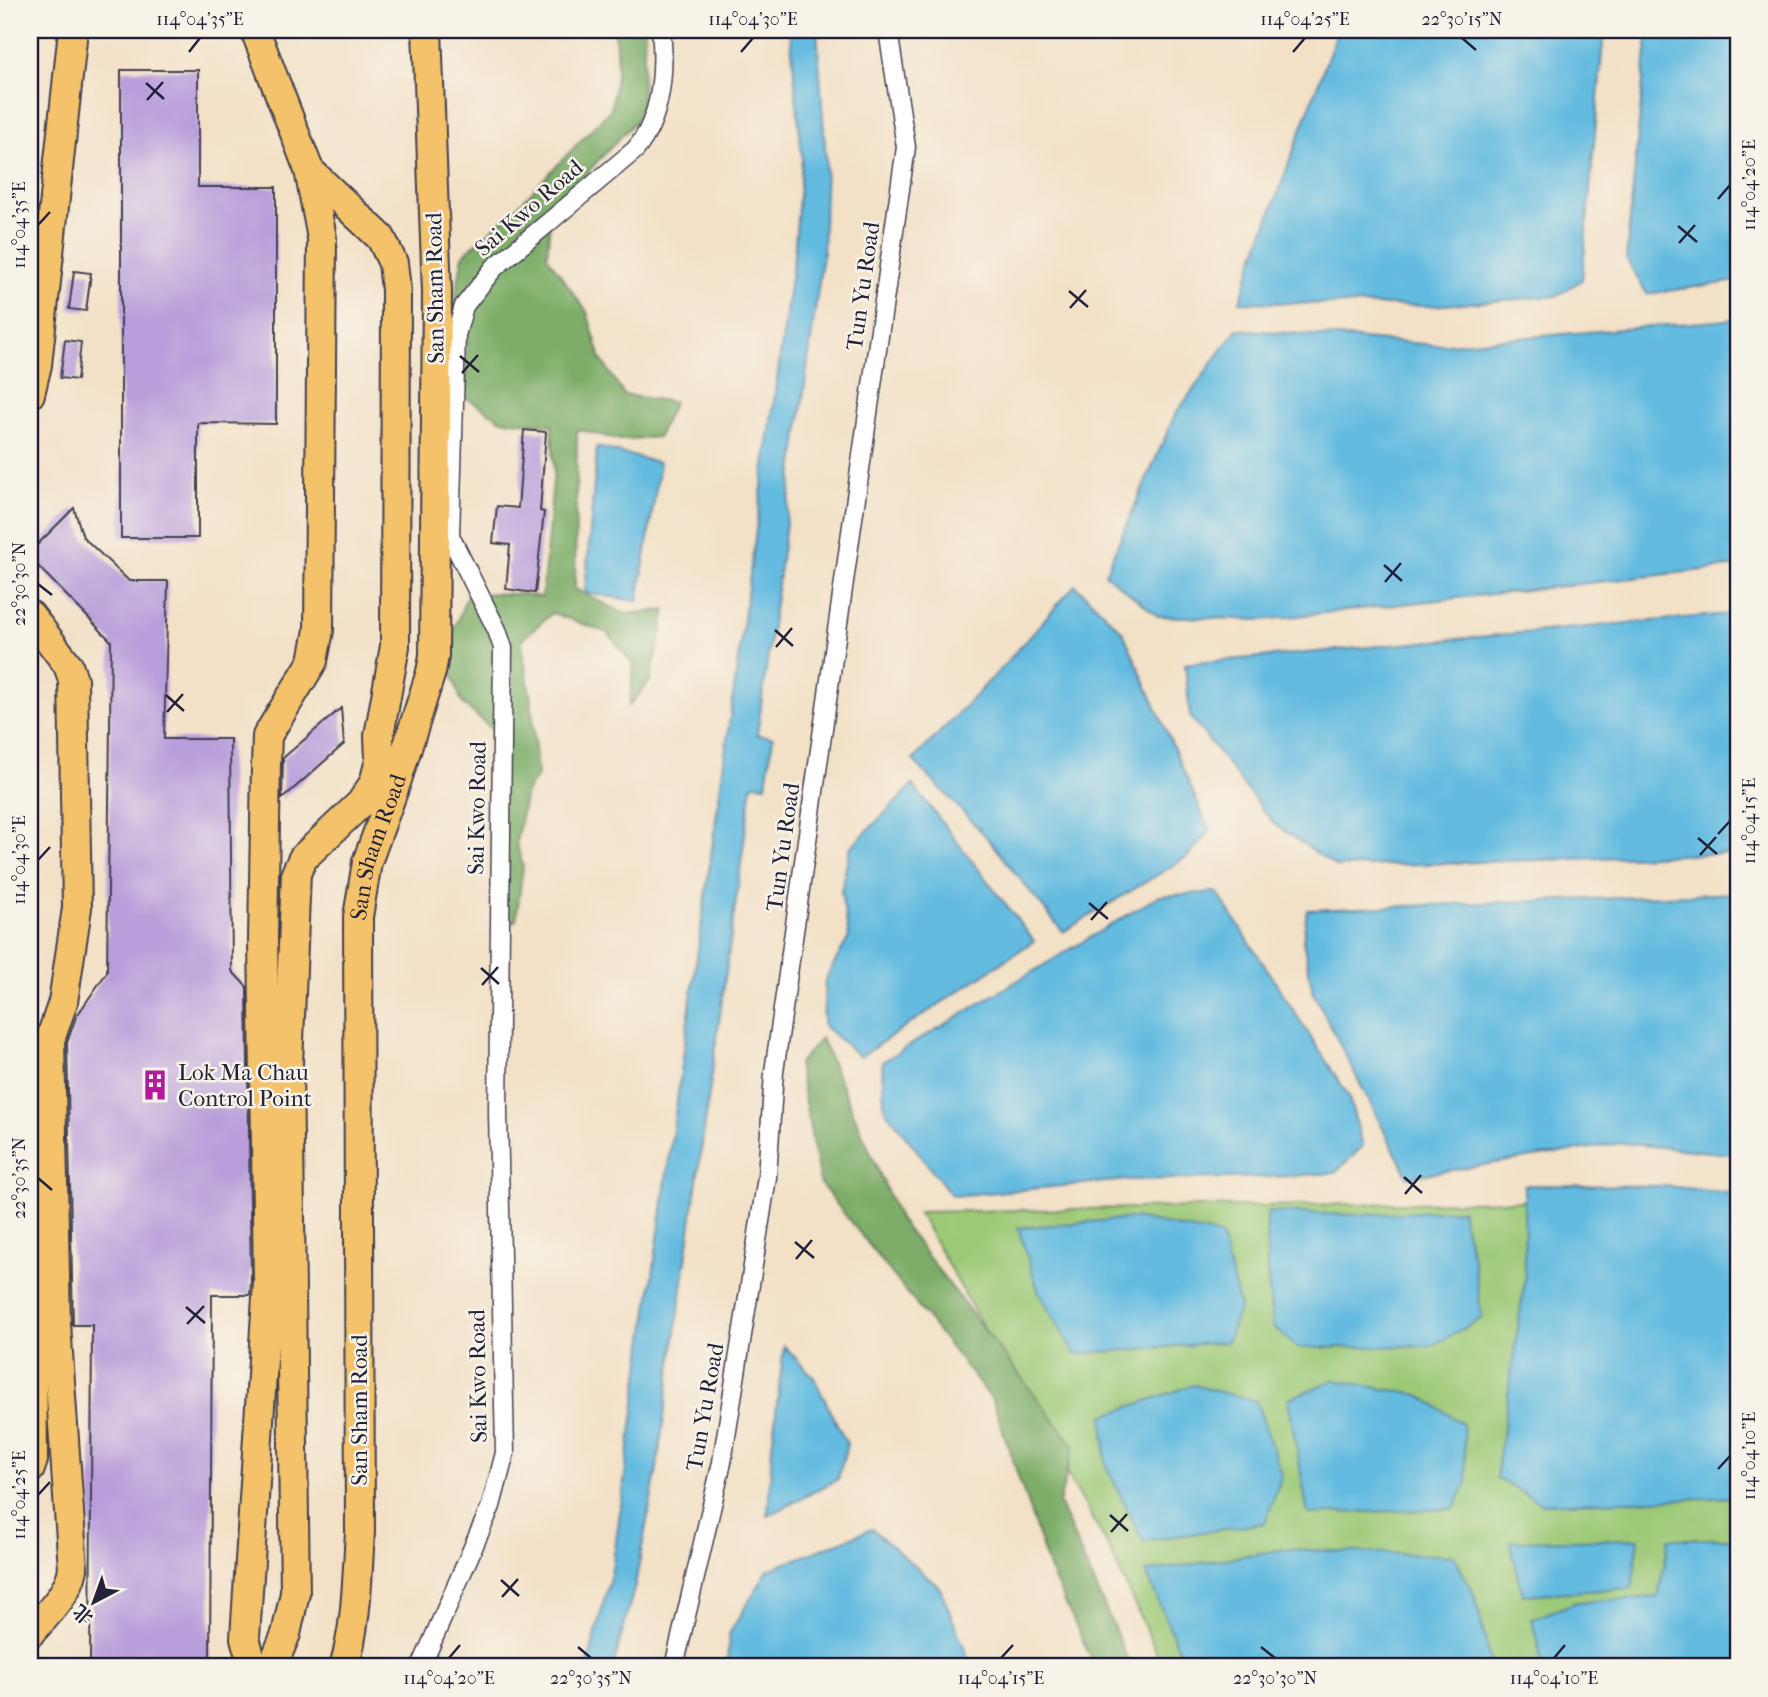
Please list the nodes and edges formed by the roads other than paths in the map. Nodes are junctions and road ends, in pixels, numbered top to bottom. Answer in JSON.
{"nodes":[{"id":1,"x":73,"y":30,"type":"edge"},
{"id":2,"x":254,"y":30,"type":"edge"},
{"id":3,"x":427,"y":30,"type":"edge"},
{"id":4,"x":661,"y":30,"type":"edge"},
{"id":5,"x":888,"y":30,"type":"edge"},
{"id":6,"x":309,"y":170,"type":"junction"},
{"id":7,"x":30,"y":394,"type":"edge"},
{"id":8,"x":30,"y":615,"type":"edge"},
{"id":9,"x":30,"y":1066,"type":"edge"},
{"id":10,"x":30,"y":1469,"type":"edge"},
{"id":11,"x":30,"y":1633,"type":"edge"},
{"id":12,"x":253,"y":1667,"type":"edge"},
{"id":13,"x":272,"y":1667,"type":"edge"},
{"id":14,"x":344,"y":1667,"type":"edge"},
{"id":15,"x":421,"y":1667,"type":"edge"},
{"id":16,"x":674,"y":1667,"type":"edge"}],
"edges":[{"from":1,"to":7,"type":"main road"},
{"from":2,"to":6,"type":"main road","name":"San Sham Road"},
{"from":3,"to":14,"type":"main road","name":"San Sham Road"},
{"from":4,"to":15,"type":"street","name":"Sai Kwo Road"},
{"from":5,"to":16,"type":"street","name":"Tun Yu Road"},
{"from":6,"to":12,"type":"main road","name":"San Sham Road"},
{"from":6,"to":13,"type":"main road","name":"San Sham Road"},
{"from":8,"to":11,"type":"main road"},
{"from":9,"to":10,"type":"main road"}]}
